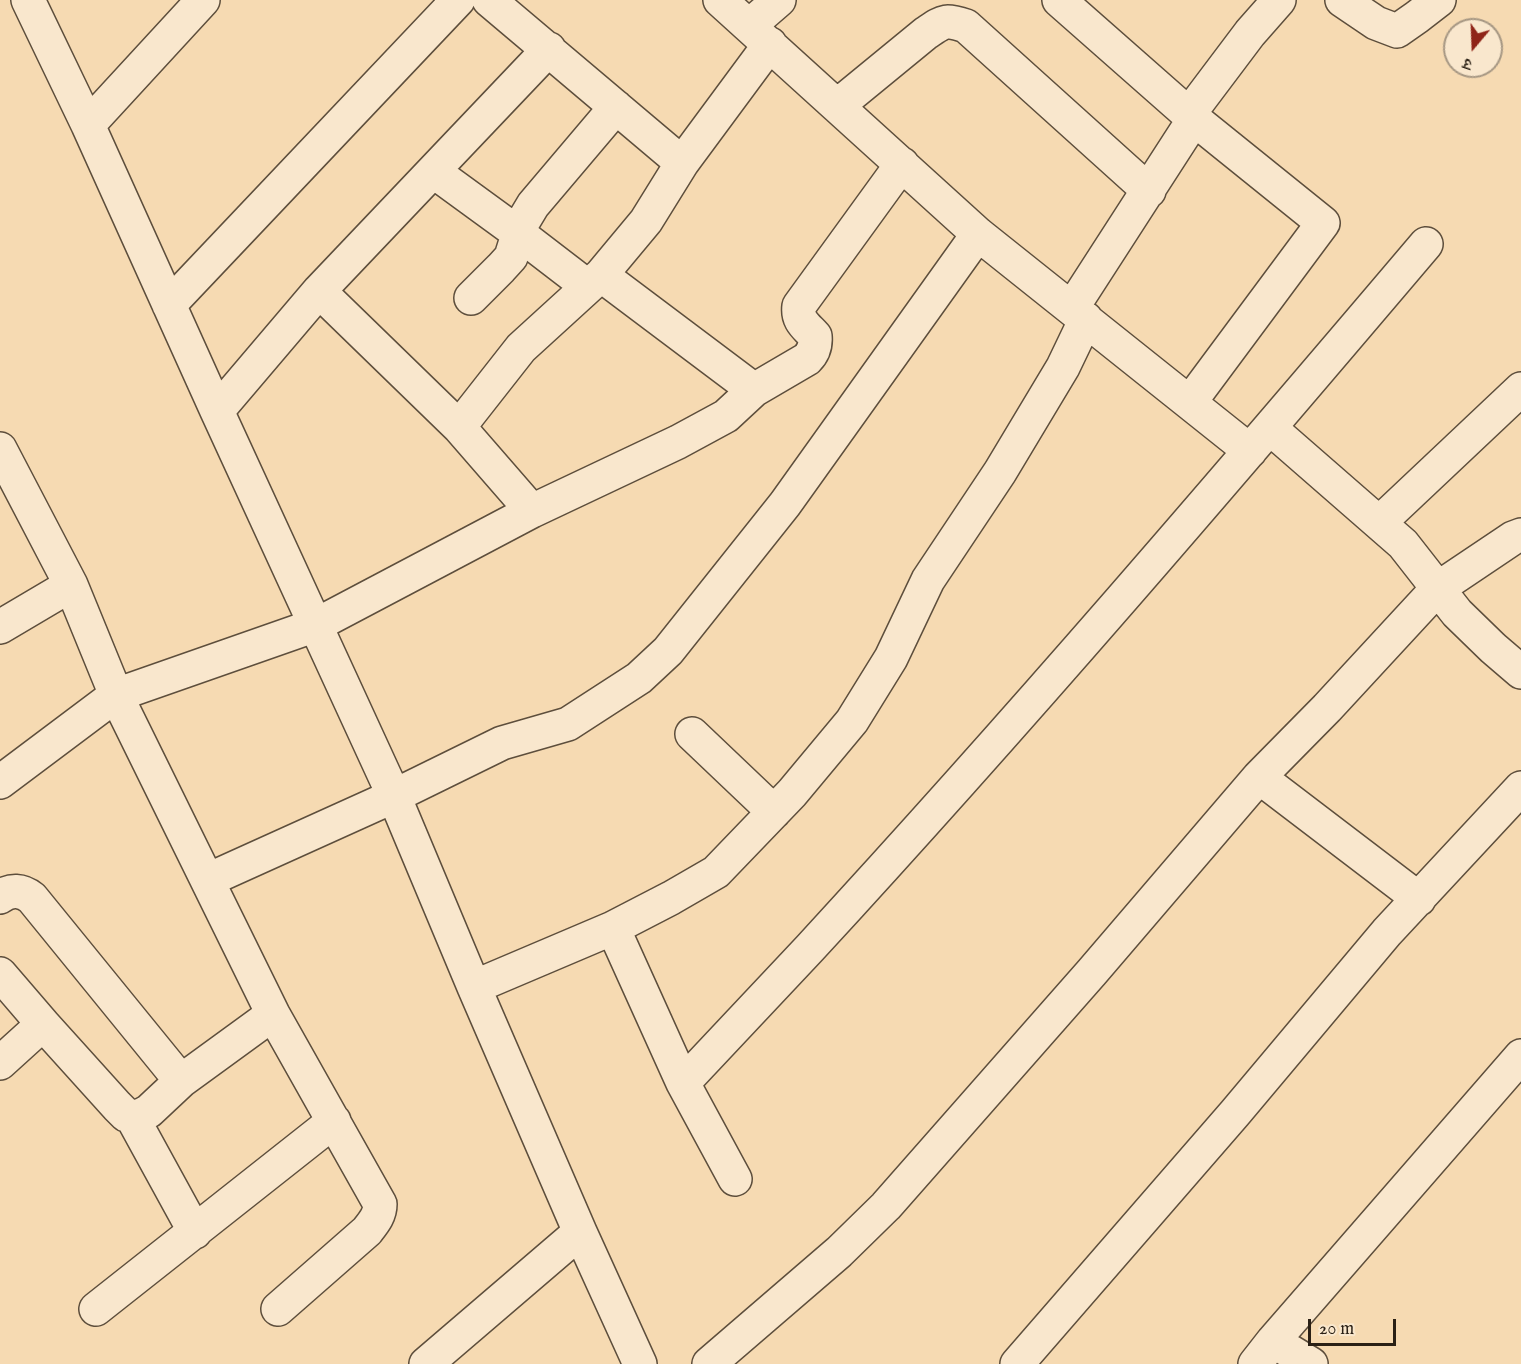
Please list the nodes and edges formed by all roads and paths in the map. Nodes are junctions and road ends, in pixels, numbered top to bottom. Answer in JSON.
{"nodes":[{"id":1,"x":28,"y":0,"type":"edge"},
{"id":2,"x":203,"y":0,"type":"edge"},
{"id":3,"x":458,"y":0,"type":"edge"},
{"id":4,"x":489,"y":0,"type":"edge"},
{"id":5,"x":720,"y":0,"type":"edge"},
{"id":6,"x":779,"y":0,"type":"edge"},
{"id":7,"x":1059,"y":0,"type":"edge"},
{"id":8,"x":1279,"y":0,"type":"edge"},
{"id":9,"x":1342,"y":0,"type":"edge"},
{"id":10,"x":1439,"y":0,"type":"edge"},
{"id":11,"x":760,"y":35,"type":"junction"},
{"id":12,"x":549,"y":49,"type":"junction"},
{"id":13,"x":837,"y":106,"type":"junction"},
{"id":14,"x":616,"y":107,"type":"junction"},
{"id":15,"x":1192,"y":117,"type":"junction"},
{"id":16,"x":88,"y":125,"type":"junction"},
{"id":17,"x":682,"y":163,"type":"junction"},
{"id":18,"x":902,"y":164,"type":"junction"},
{"id":19,"x":433,"y":171,"type":"junction"},
{"id":20,"x":1149,"y":191,"type":"junction"},
{"id":21,"x":518,"y":233,"type":"junction"},
{"id":22,"x":978,"y":234,"type":"junction"},
{"id":23,"x":1426,"y":244,"type":"dead end"},
{"id":24,"x":594,"y":281,"type":"junction"},
{"id":25,"x":319,"y":291,"type":"junction"},
{"id":26,"x":471,"y":298,"type":"dead end"},
{"id":27,"x":169,"y":305,"type":"junction"},
{"id":28,"x":1079,"y":314,"type":"junction"},
{"id":29,"x":1521,"y":389,"type":"edge"},
{"id":30,"x":754,"y":390,"type":"junction"},
{"id":31,"x":1190,"y":402,"type":"junction"},
{"id":32,"x":217,"y":411,"type":"junction"},
{"id":33,"x":459,"y":427,"type":"junction"},
{"id":34,"x":1260,"y":440,"type":"junction"},
{"id":35,"x":2,"y":460,"type":"edge"},
{"id":36,"x":532,"y":511,"type":"junction"},
{"id":37,"x":1379,"y":523,"type":"junction"},
{"id":38,"x":1521,"y":535,"type":"edge"},
{"id":39,"x":71,"y":585,"type":"junction"},
{"id":40,"x":1437,"y":589,"type":"junction"},
{"id":41,"x":316,"y":625,"type":"junction"},
{"id":42,"x":0,"y":627,"type":"edge"},
{"id":43,"x":1521,"y":672,"type":"edge"},
{"id":44,"x":116,"y":695,"type":"junction"},
{"id":45,"x":692,"y":734,"type":"dead end"},
{"id":46,"x":1259,"y":777,"type":"junction"},
{"id":47,"x":0,"y":782,"type":"edge"},
{"id":48,"x":1521,"y":788,"type":"edge"},
{"id":49,"x":394,"y":796,"type":"junction"},
{"id":50,"x":774,"y":812,"type":"junction"},
{"id":51,"x":208,"y":880,"type":"junction"},
{"id":52,"x":0,"y":897,"type":"edge"},
{"id":53,"x":1419,"y":899,"type":"junction"},
{"id":54,"x":613,"y":928,"type":"junction"},
{"id":55,"x":0,"y":974,"type":"edge"},
{"id":56,"x":474,"y":987,"type":"junction"},
{"id":57,"x":273,"y":1014,"type":"junction"},
{"id":58,"x":44,"y":1024,"type":"junction"},
{"id":59,"x":1521,"y":1056,"type":"edge"},
{"id":60,"x":0,"y":1063,"type":"edge"},
{"id":61,"x":181,"y":1081,"type":"junction"},
{"id":62,"x":683,"y":1083,"type":"junction"},
{"id":63,"x":132,"y":1117,"type":"junction"},
{"id":64,"x":334,"y":1121,"type":"junction"},
{"id":65,"x":735,"y":1179,"type":"dead end"},
{"id":66,"x":195,"y":1232,"type":"junction"},
{"id":67,"x":580,"y":1232,"type":"junction"},
{"id":68,"x":96,"y":1309,"type":"dead end"},
{"id":69,"x":278,"y":1309,"type":"dead end"},
{"id":70,"x":1264,"y":1352,"type":"edge"},
{"id":71,"x":426,"y":1364,"type":"edge"},
{"id":72,"x":640,"y":1364,"type":"edge"},
{"id":73,"x":709,"y":1364,"type":"edge"},
{"id":74,"x":1017,"y":1364,"type":"edge"},
{"id":75,"x":1311,"y":1364,"type":"edge"}],
"edges":[{"from":1,"to":16,"type":"street"},
{"from":2,"to":16,"type":"street"},
{"from":3,"to":27,"type":"street"},
{"from":4,"to":12,"type":"street"},
{"from":5,"to":11,"type":"street"},
{"from":6,"to":11,"type":"street"},
{"from":7,"to":15,"type":"street"},
{"from":8,"to":15,"type":"street"},
{"from":9,"to":10,"type":"street"},
{"from":11,"to":13,"type":"street"},
{"from":11,"to":17,"type":"street"},
{"from":12,"to":14,"type":"street"},
{"from":12,"to":19,"type":"street"},
{"from":13,"to":18,"type":"street"},
{"from":13,"to":20,"type":"street"},
{"from":14,"to":17,"type":"street"},
{"from":14,"to":21,"type":"street"},
{"from":15,"to":20,"type":"street"},
{"from":15,"to":31,"type":"street"},
{"from":16,"to":27,"type":"street"},
{"from":17,"to":24,"type":"street"},
{"from":18,"to":22,"type":"street"},
{"from":18,"to":30,"type":"street"},
{"from":19,"to":21,"type":"street"},
{"from":19,"to":25,"type":"street"},
{"from":20,"to":28,"type":"street"},
{"from":21,"to":24,"type":"street"},
{"from":21,"to":26,"type":"street"},
{"from":22,"to":28,"type":"street"},
{"from":22,"to":49,"type":"street"},
{"from":23,"to":34,"type":"street"},
{"from":24,"to":30,"type":"street"},
{"from":24,"to":33,"type":"street"},
{"from":25,"to":32,"type":"street"},
{"from":25,"to":33,"type":"street"},
{"from":27,"to":32,"type":"street"},
{"from":28,"to":31,"type":"street"},
{"from":28,"to":50,"type":"street"},
{"from":29,"to":37,"type":"street"},
{"from":30,"to":36,"type":"street"},
{"from":31,"to":34,"type":"street"},
{"from":32,"to":41,"type":"street"},
{"from":33,"to":36,"type":"street"},
{"from":34,"to":37,"type":"street"},
{"from":34,"to":62,"type":"street"},
{"from":35,"to":39,"type":"street"},
{"from":36,"to":41,"type":"street"},
{"from":37,"to":40,"type":"street"},
{"from":38,"to":40,"type":"street"},
{"from":39,"to":42,"type":"street"},
{"from":39,"to":44,"type":"street"},
{"from":40,"to":43,"type":"street"},
{"from":40,"to":46,"type":"street"},
{"from":41,"to":44,"type":"street"},
{"from":41,"to":49,"type":"street"},
{"from":44,"to":47,"type":"street"},
{"from":44,"to":51,"type":"street"},
{"from":45,"to":50,"type":"street"},
{"from":46,"to":53,"type":"street"},
{"from":46,"to":73,"type":"street"},
{"from":48,"to":53,"type":"street"},
{"from":49,"to":51,"type":"street"},
{"from":49,"to":56,"type":"street"},
{"from":50,"to":54,"type":"street"},
{"from":51,"to":57,"type":"street"},
{"from":52,"to":61,"type":"street"},
{"from":53,"to":74,"type":"street"},
{"from":54,"to":56,"type":"street"},
{"from":54,"to":62,"type":"street"},
{"from":55,"to":58,"type":"street"},
{"from":56,"to":67,"type":"street"},
{"from":57,"to":61,"type":"street"},
{"from":57,"to":64,"type":"street"},
{"from":58,"to":60,"type":"street"},
{"from":58,"to":63,"type":"street"},
{"from":59,"to":70,"type":"street"},
{"from":61,"to":63,"type":"street"},
{"from":62,"to":65,"type":"street"},
{"from":63,"to":66,"type":"street"},
{"from":64,"to":66,"type":"street"},
{"from":64,"to":69,"type":"street"},
{"from":66,"to":68,"type":"street"},
{"from":67,"to":71,"type":"street"},
{"from":67,"to":72,"type":"street"},
{"from":70,"to":75,"type":"street"}]}
